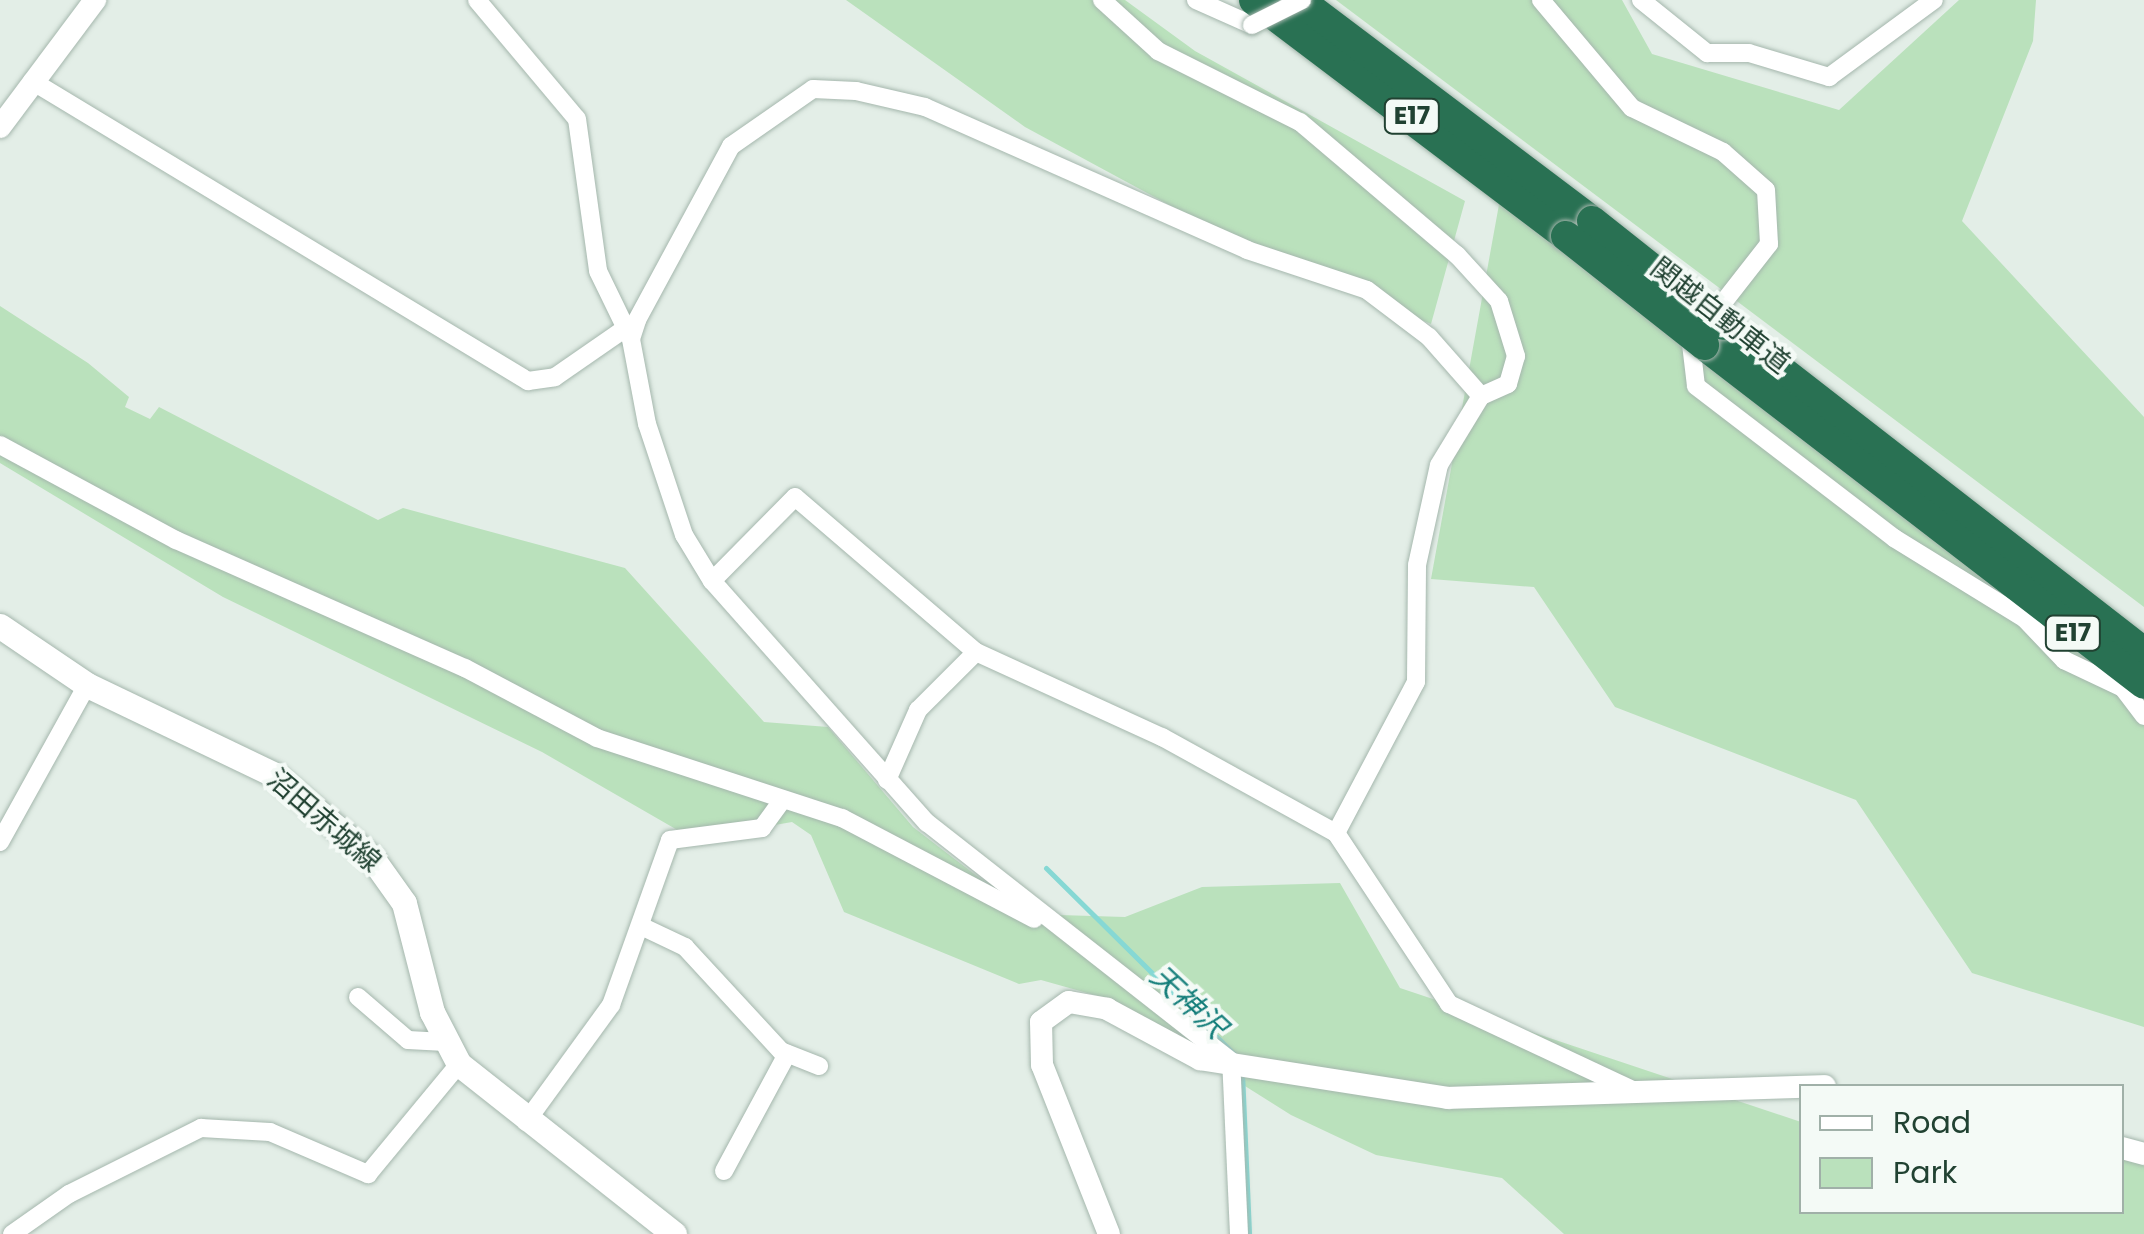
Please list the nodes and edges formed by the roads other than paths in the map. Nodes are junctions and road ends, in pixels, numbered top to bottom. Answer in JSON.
{"nodes":[{"id":1,"x":95,"y":0,"type":"edge"},
{"id":2,"x":476,"y":0,"type":"edge"},
{"id":3,"x":1102,"y":0,"type":"edge"},
{"id":4,"x":1196,"y":0,"type":"edge"},
{"id":5,"x":1301,"y":0,"type":"edge"},
{"id":6,"x":1541,"y":0,"type":"edge"},
{"id":7,"x":1641,"y":0,"type":"edge"},
{"id":8,"x":1934,"y":0,"type":"edge"},
{"id":9,"x":1253,"y":13,"type":"edge"},
{"id":10,"x":32,"y":81,"type":"junction"},
{"id":11,"x":7,"y":104,"type":"edge"},
{"id":12,"x":0,"y":126,"type":"edge"},
{"id":13,"x":1579,"y":229,"type":"junction"},
{"id":14,"x":627,"y":334,"type":"junction"},
{"id":15,"x":1481,"y":396,"type":"junction"},
{"id":16,"x":0,"y":445,"type":"edge"},
{"id":17,"x":2008,"y":569,"type":"junction"},
{"id":18,"x":712,"y":582,"type":"junction"},
{"id":19,"x":0,"y":626,"type":"edge"},
{"id":20,"x":976,"y":652,"type":"junction"},
{"id":21,"x":2144,"y":652,"type":"edge"},
{"id":22,"x":2144,"y":684,"type":"edge"},
{"id":23,"x":87,"y":685,"type":"junction"},
{"id":24,"x":2144,"y":716,"type":"edge"},
{"id":25,"x":887,"y":780,"type":"junction"},
{"id":26,"x":780,"y":803,"type":"junction"},
{"id":27,"x":1336,"y":834,"type":"junction"},
{"id":28,"x":0,"y":842,"type":"edge"},
{"id":29,"x":1044,"y":922,"type":"junction"},
{"id":30,"x":642,"y":926,"type":"junction"},
{"id":31,"x":358,"y":997,"type":"dead end"},
{"id":32,"x":445,"y":1042,"type":"junction"},
{"id":33,"x":787,"y":1054,"type":"junction"},
{"id":34,"x":1231,"y":1061,"type":"junction"},
{"id":35,"x":460,"y":1064,"type":"junction"},
{"id":36,"x":819,"y":1066,"type":"dead end"},
{"id":37,"x":1799,"y":1087,"type":"edge"},
{"id":38,"x":1640,"y":1093,"type":"junction"},
{"id":39,"x":526,"y":1122,"type":"junction"},
{"id":40,"x":724,"y":1172,"type":"dead end"},
{"id":41,"x":12,"y":1234,"type":"edge"},
{"id":42,"x":674,"y":1234,"type":"edge"},
{"id":43,"x":1109,"y":1234,"type":"edge"},
{"id":44,"x":1239,"y":1234,"type":"edge"}],
"edges":[{"from":1,"to":10,"type":"street"},
{"from":2,"to":14,"type":"street"},
{"from":3,"to":15,"type":"street"},
{"from":4,"to":9,"type":"street"},
{"from":5,"to":9,"type":"street","bridge":true},
{"from":5,"to":13,"type":"highway","name":"関越自動車道","number":"E17"},
{"from":6,"to":24,"type":"street"},
{"from":7,"to":8,"type":"street"},
{"from":9,"to":13,"type":"highway","name":"関越自動車道","number":"E17"},
{"from":10,"to":11,"type":"street"},
{"from":10,"to":14,"type":"street"},
{"from":11,"to":12,"type":"street"},
{"from":13,"to":17,"type":"highway","name":"関越自動車道","number":"E17","bridge":true},
{"from":14,"to":15,"type":"street"},
{"from":14,"to":18,"type":"street"},
{"from":15,"to":27,"type":"street"},
{"from":16,"to":26,"type":"street"},
{"from":17,"to":21,"type":"highway","name":"関越自動車道","number":"E17"},
{"from":17,"to":22,"type":"highway","name":"関越自動車道","number":"E17"},
{"from":18,"to":20,"type":"street"},
{"from":18,"to":25,"type":"street"},
{"from":19,"to":23,"type":"main road","name":"沼田赤城線"},
{"from":20,"to":25,"type":"street"},
{"from":20,"to":27,"type":"street"},
{"from":23,"to":28,"type":"street"},
{"from":23,"to":32,"type":"main road","name":"沼田赤城線"},
{"from":25,"to":29,"type":"street"},
{"from":26,"to":29,"type":"street"},
{"from":26,"to":30,"type":"street"},
{"from":27,"to":38,"type":"street"},
{"from":29,"to":34,"type":"street"},
{"from":30,"to":33,"type":"street"},
{"from":30,"to":39,"type":"street"},
{"from":31,"to":32,"type":"street"},
{"from":32,"to":35,"type":"main road","name":"沼田赤城線"},
{"from":33,"to":36,"type":"street"},
{"from":33,"to":40,"type":"street"},
{"from":34,"to":38,"type":"street"},
{"from":34,"to":43,"type":"street"},
{"from":34,"to":44,"type":"street"},
{"from":35,"to":39,"type":"main road","name":"沼田赤城線"},
{"from":35,"to":41,"type":"street"},
{"from":37,"to":38,"type":"street"},
{"from":39,"to":42,"type":"main road","name":"沼田赤城線"}]}
